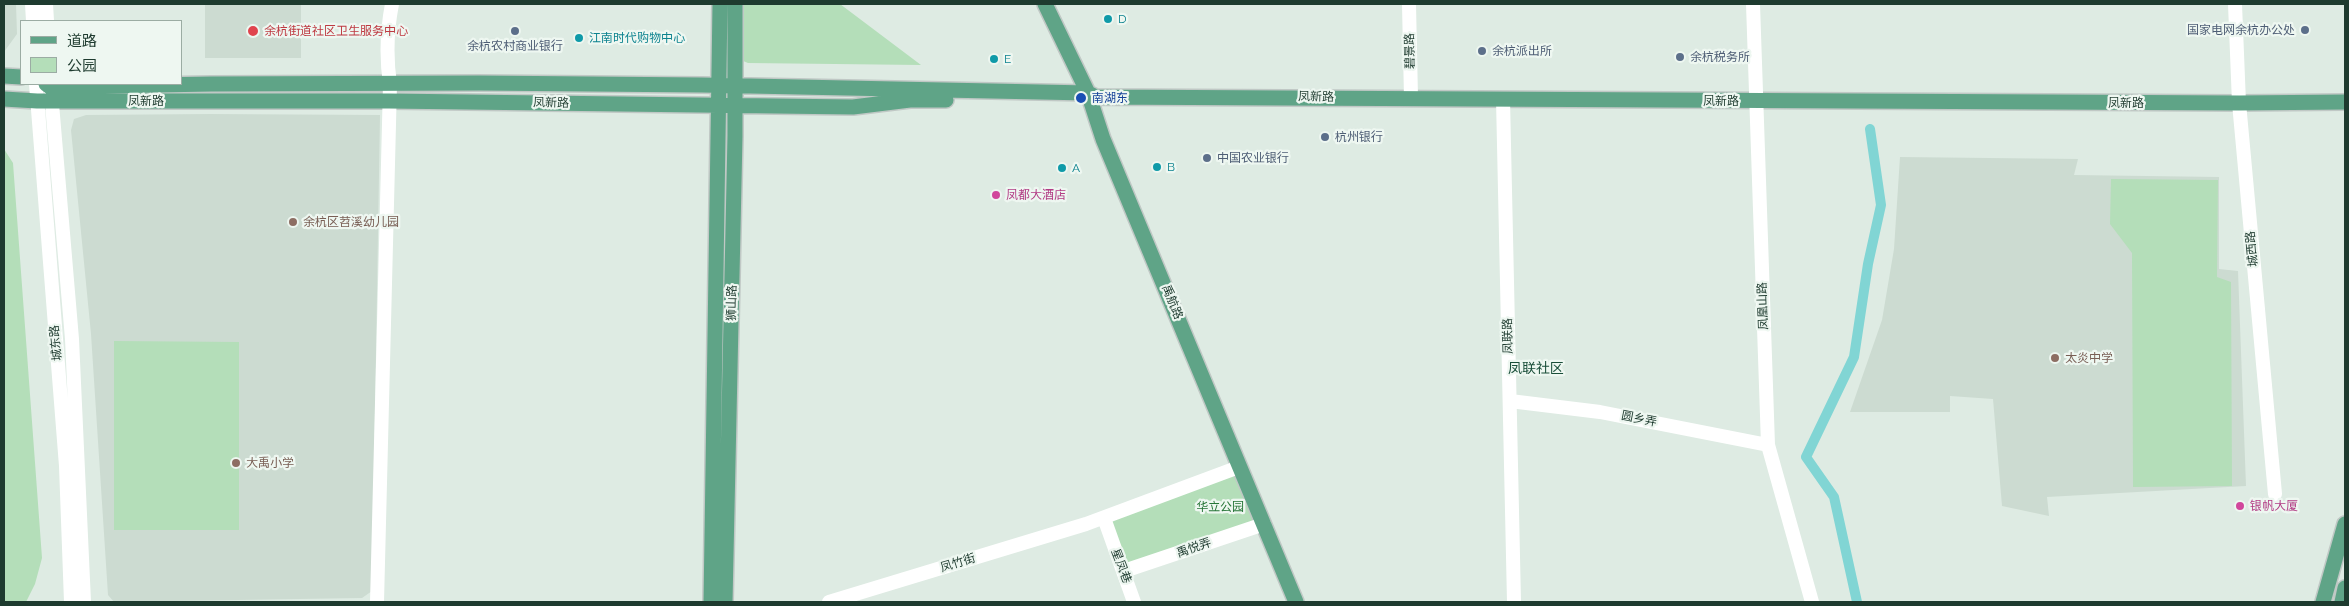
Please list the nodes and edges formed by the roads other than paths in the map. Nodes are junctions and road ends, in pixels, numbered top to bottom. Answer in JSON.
{"nodes":[{"id":1,"x":32,"y":4,"type":"edge"},
{"id":2,"x":46,"y":4,"type":"edge"},
{"id":3,"x":392,"y":4,"type":"edge"},
{"id":4,"x":720,"y":4,"type":"edge"},
{"id":5,"x":735,"y":4,"type":"edge"},
{"id":6,"x":1045,"y":4,"type":"edge"},
{"id":7,"x":1056,"y":4,"type":"edge"},
{"id":8,"x":1409,"y":4,"type":"edge"},
{"id":9,"x":1753,"y":4,"type":"edge"},
{"id":10,"x":2235,"y":4,"type":"edge"},
{"id":11,"x":33,"y":20,"type":"edge"},
{"id":12,"x":47,"y":20,"type":"edge"},
{"id":13,"x":4,"y":76,"type":"edge"},
{"id":14,"x":20,"y":77,"type":"edge"},
{"id":15,"x":390,"y":84,"type":"junction"},
{"id":16,"x":719,"y":86,"type":"junction"},
{"id":17,"x":734,"y":86,"type":"junction"},
{"id":18,"x":45,"y":90,"type":"edge"},
{"id":19,"x":1091,"y":97,"type":"junction"},
{"id":20,"x":1411,"y":98,"type":"junction"},
{"id":21,"x":1503,"y":99,"type":"junction"},
{"id":22,"x":4,"y":100,"type":"edge"},
{"id":23,"x":389,"y":101,"type":"junction"},
{"id":24,"x":1756,"y":101,"type":"junction"},
{"id":25,"x":2345,"y":102,"type":"edge"},
{"id":26,"x":2239,"y":103,"type":"junction"},
{"id":27,"x":719,"y":104,"type":"junction"},
{"id":28,"x":734,"y":106,"type":"junction"},
{"id":29,"x":1510,"y":401,"type":"junction"},
{"id":30,"x":1768,"y":445,"type":"junction"},
{"id":31,"x":1239,"y":468,"type":"junction"},
{"id":32,"x":2275,"y":494,"type":"dead end"},
{"id":33,"x":1109,"y":521,"type":"junction"},
{"id":34,"x":1264,"y":524,"type":"junction"},
{"id":35,"x":2345,"y":524,"type":"edge"},
{"id":36,"x":1124,"y":571,"type":"junction"},
{"id":37,"x":2345,"y":588,"type":"edge"},
{"id":38,"x":71,"y":602,"type":"edge"},
{"id":39,"x":84,"y":602,"type":"edge"},
{"id":40,"x":377,"y":602,"type":"edge"},
{"id":41,"x":711,"y":602,"type":"edge"},
{"id":42,"x":725,"y":602,"type":"edge"},
{"id":43,"x":830,"y":602,"type":"edge"},
{"id":44,"x":1134,"y":602,"type":"edge"},
{"id":45,"x":1296,"y":602,"type":"edge"},
{"id":46,"x":1302,"y":602,"type":"edge"},
{"id":47,"x":1514,"y":602,"type":"edge"},
{"id":48,"x":1812,"y":602,"type":"edge"},
{"id":49,"x":2322,"y":602,"type":"edge"},
{"id":50,"x":2342,"y":602,"type":"edge"}],
"edges":[{"from":1,"to":11,"type":"street"},
{"from":2,"to":12,"type":"street"},
{"from":3,"to":15,"type":"street"},
{"from":4,"to":16,"type":"main road","name":"狮山路"},
{"from":5,"to":17,"type":"main road","name":"狮山路"},
{"from":6,"to":19,"type":"main road","name":"禹航路"},
{"from":7,"to":19,"type":"main road","name":"禹航路"},
{"from":8,"to":20,"type":"street","name":"碧景路"},
{"from":9,"to":24,"type":"street","name":"凤凰山路"},
{"from":10,"to":26,"type":"street","name":"城西路"},
{"from":13,"to":14,"type":"main road"},
{"from":15,"to":16,"type":"main road","name":"凤新路"},
{"from":15,"to":18,"type":"main road","name":"凤新路"},
{"from":15,"to":23,"type":"street"},
{"from":16,"to":17,"type":"main road","name":"凤新路"},
{"from":16,"to":27,"type":"main road","name":"狮山路"},
{"from":17,"to":19,"type":"main road","name":"凤新路"},
{"from":17,"to":28,"type":"main road","name":"狮山路"},
{"from":18,"to":22,"type":"main road","name":"凤新路"},
{"from":18,"to":23,"type":"main road","name":"凤新路"},
{"from":18,"to":38,"type":"street","name":"城东路"},
{"from":18,"to":39,"type":"street","name":"城东路"},
{"from":19,"to":20,"type":"main road","name":"凤新路"},
{"from":19,"to":28,"type":"main road","name":"凤新路"},
{"from":19,"to":31,"type":"main road","name":"禹航路"},
{"from":19,"to":46,"type":"main road","name":"禹航路"},
{"from":20,"to":21,"type":"main road","name":"凤新路"},
{"from":21,"to":24,"type":"main road","name":"凤新路"},
{"from":21,"to":29,"type":"street","name":"凤联路"},
{"from":23,"to":27,"type":"main road","name":"凤新路"},
{"from":23,"to":40,"type":"street"},
{"from":24,"to":26,"type":"main road","name":"凤新路"},
{"from":24,"to":30,"type":"street","name":"凤凰山路"},
{"from":25,"to":26,"type":"main road","name":"凤新路"},
{"from":26,"to":32,"type":"street","name":"城西路"},
{"from":27,"to":28,"type":"main road","name":"凤新路"},
{"from":27,"to":41,"type":"main road","name":"狮山路"},
{"from":28,"to":42,"type":"main road","name":"狮山路"},
{"from":29,"to":30,"type":"street","name":"圆乡弄"},
{"from":29,"to":47,"type":"street","name":"凤联路"},
{"from":30,"to":48,"type":"street","name":"凤凰山路"},
{"from":31,"to":33,"type":"street","name":"凤竹街"},
{"from":31,"to":34,"type":"main road","name":"禹航路"},
{"from":33,"to":36,"type":"street","name":"星凤巷"},
{"from":33,"to":43,"type":"street","name":"凤竹街"},
{"from":34,"to":36,"type":"street","name":"禹悦弄"},
{"from":34,"to":45,"type":"main road","name":"禹航路"},
{"from":35,"to":49,"type":"main road"},
{"from":36,"to":44,"type":"street","name":"星凤巷"},
{"from":37,"to":50,"type":"main road"}]}
